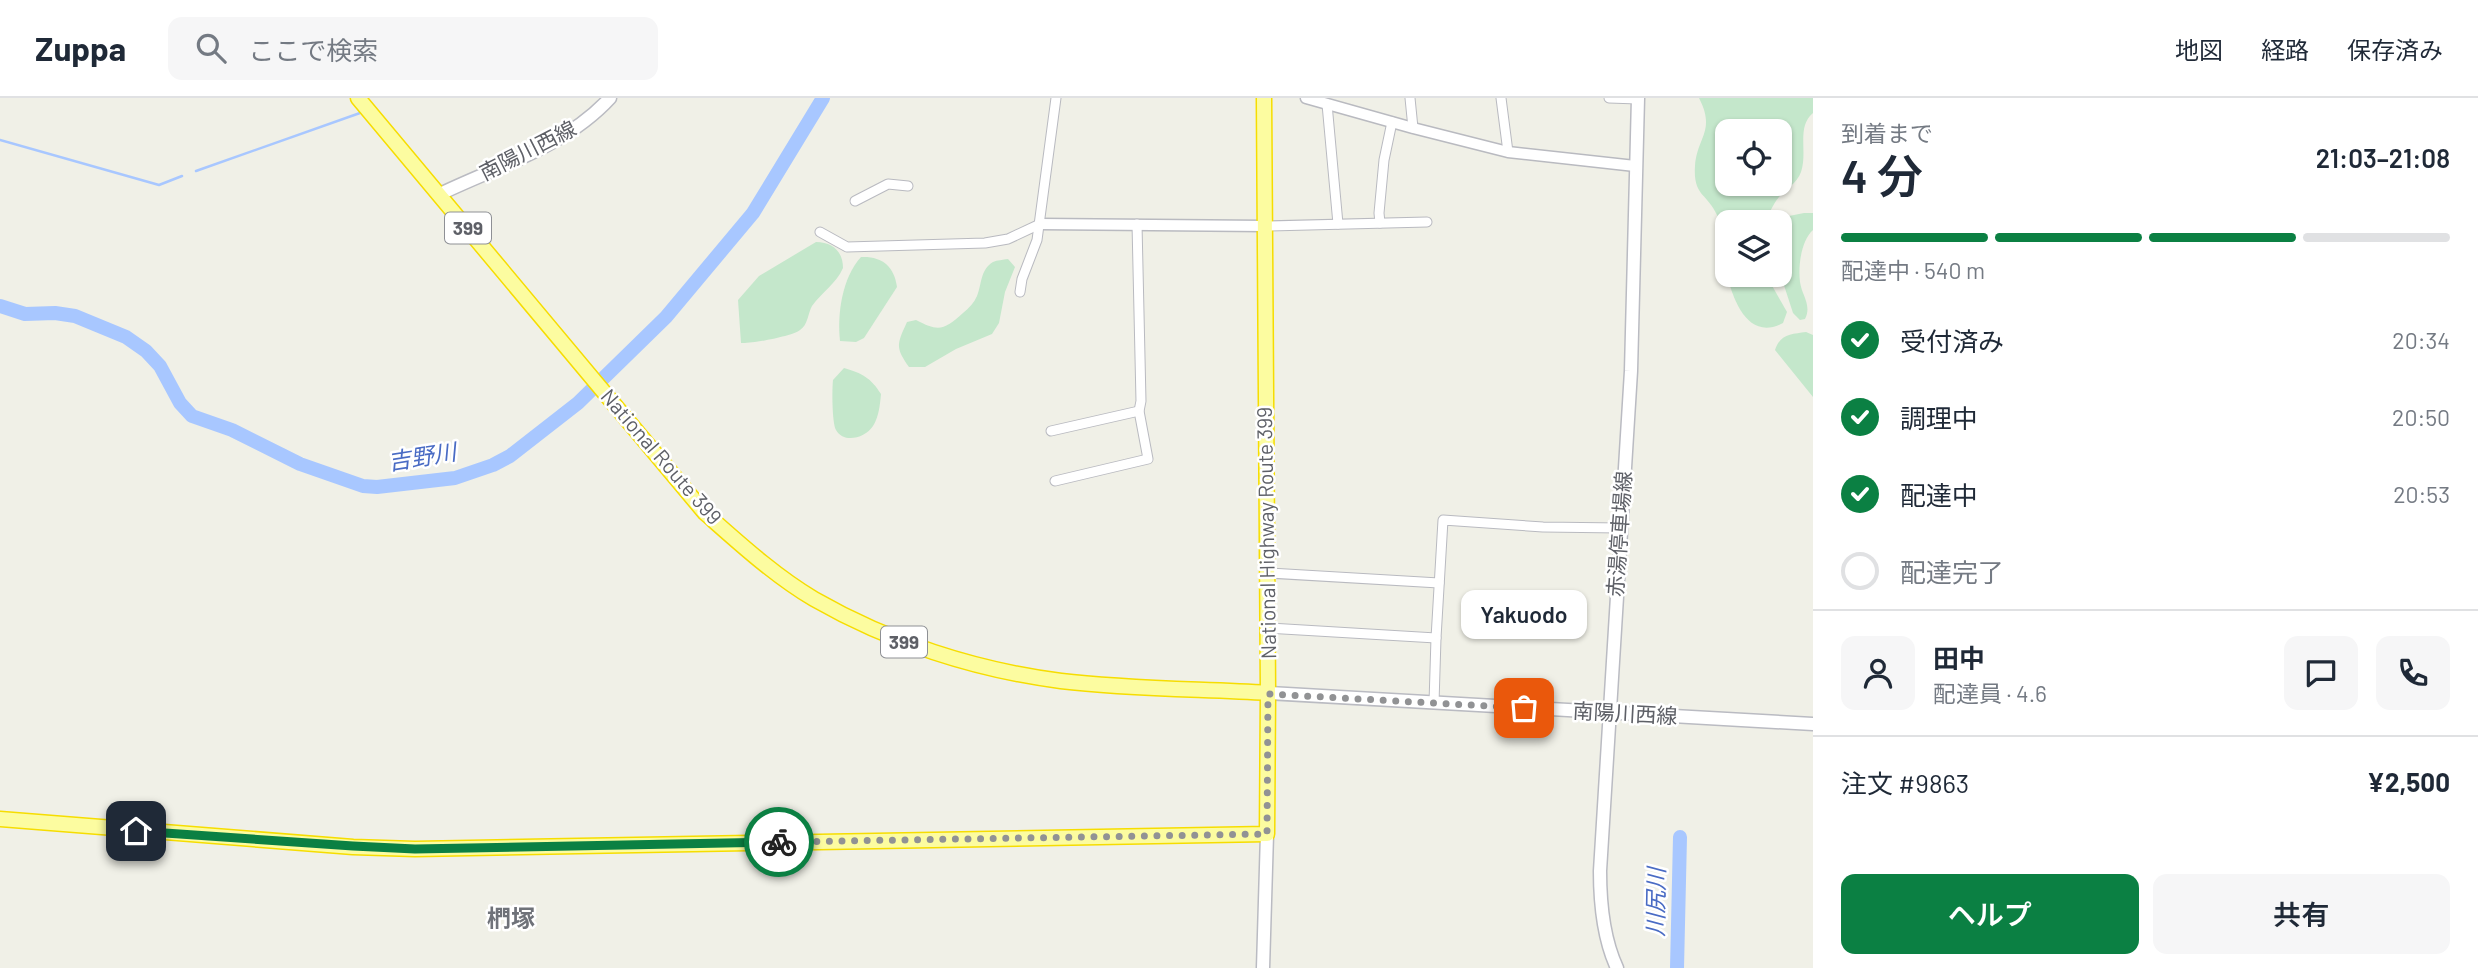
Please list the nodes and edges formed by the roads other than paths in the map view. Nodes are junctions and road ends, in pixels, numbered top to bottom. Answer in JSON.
{"nodes":[{"id":1,"x":358,"y":98,"type":"edge"},
{"id":2,"x":610,"y":98,"type":"edge"},
{"id":3,"x":1056,"y":98,"type":"edge"},
{"id":4,"x":1264,"y":98,"type":"edge"},
{"id":5,"x":1306,"y":98,"type":"edge"},
{"id":6,"x":1410,"y":98,"type":"edge"},
{"id":7,"x":1501,"y":98,"type":"edge"},
{"id":8,"x":1609,"y":98,"type":"edge"},
{"id":9,"x":1638,"y":99,"type":"edge"},
{"id":10,"x":1327,"y":104,"type":"junction"},
{"id":11,"x":1392,"y":122,"type":"junction"},
{"id":12,"x":1413,"y":128,"type":"junction"},
{"id":13,"x":1508,"y":152,"type":"junction"},
{"id":14,"x":1635,"y":166,"type":"junction"},
{"id":15,"x":908,"y":186,"type":"dead end"},
{"id":16,"x":440,"y":194,"type":"junction"},
{"id":17,"x":855,"y":201,"type":"dead end"},
{"id":18,"x":1427,"y":222,"type":"dead end"},
{"id":19,"x":1137,"y":223,"type":"junction"},
{"id":20,"x":1380,"y":223,"type":"junction"},
{"id":21,"x":1040,"y":224,"type":"junction"},
{"id":22,"x":1338,"y":224,"type":"junction"},
{"id":23,"x":1265,"y":226,"type":"junction"},
{"id":24,"x":820,"y":232,"type":"dead end"},
{"id":25,"x":1020,"y":292,"type":"dead end"},
{"id":26,"x":1139,"y":411,"type":"junction"},
{"id":27,"x":1051,"y":431,"type":"dead end"},
{"id":28,"x":1055,"y":481,"type":"dead end"},
{"id":29,"x":1620,"y":528,"type":"junction"},
{"id":30,"x":1268,"y":573,"type":"junction"},
{"id":31,"x":1439,"y":583,"type":"junction"},
{"id":32,"x":1268,"y":628,"type":"junction"},
{"id":33,"x":1436,"y":638,"type":"junction"},
{"id":34,"x":1268,"y":694,"type":"junction"},
{"id":35,"x":1434,"y":703,"type":"junction"},
{"id":36,"x":1609,"y":713,"type":"junction"},
{"id":37,"x":1813,"y":724,"type":"edge"},
{"id":38,"x":0,"y":819,"type":"edge"},
{"id":39,"x":1267,"y":834,"type":"junction"},
{"id":40,"x":1263,"y":968,"type":"edge"},
{"id":41,"x":1617,"y":968,"type":"edge"}],
"edges":[{"from":1,"to":16,"type":"highway","name":"National Route 399","number":"399"},
{"from":2,"to":16,"type":"main road","name":"南陽川西線"},
{"from":3,"to":21,"type":"street"},
{"from":4,"to":23,"type":"highway","name":"National Highway Route 399"},
{"from":5,"to":10,"type":"street"},
{"from":6,"to":12,"type":"street"},
{"from":7,"to":13,"type":"street"},
{"from":8,"to":9,"type":"street"},
{"from":9,"to":14,"type":"main road","name":"赤湯停車場線"},
{"from":10,"to":11,"type":"street"},
{"from":10,"to":22,"type":"street"},
{"from":11,"to":12,"type":"street"},
{"from":11,"to":20,"type":"street"},
{"from":12,"to":13,"type":"street"},
{"from":13,"to":14,"type":"street"},
{"from":14,"to":29,"type":"main road","name":"赤湯停車場線"},
{"from":15,"to":17,"type":"street"},
{"from":16,"to":34,"type":"highway","name":"National Route 399","number":"399"},
{"from":18,"to":20,"type":"street"},
{"from":19,"to":21,"type":"street"},
{"from":19,"to":23,"type":"street"},
{"from":19,"to":26,"type":"street"},
{"from":20,"to":22,"type":"street"},
{"from":21,"to":24,"type":"street"},
{"from":21,"to":25,"type":"street"},
{"from":22,"to":23,"type":"street"},
{"from":23,"to":30,"type":"highway","name":"National Highway Route 399"},
{"from":26,"to":27,"type":"street"},
{"from":26,"to":28,"type":"street"},
{"from":29,"to":31,"type":"street"},
{"from":29,"to":36,"type":"main road","name":"赤湯停車場線"},
{"from":30,"to":31,"type":"street"},
{"from":30,"to":32,"type":"highway","name":"National Highway Route 399"},
{"from":31,"to":33,"type":"street"},
{"from":32,"to":33,"type":"street"},
{"from":32,"to":34,"type":"highway","name":"National Highway Route 399"},
{"from":33,"to":35,"type":"street"},
{"from":34,"to":35,"type":"main road","name":"南陽川西線"},
{"from":34,"to":39,"type":"highway","name":"National Highway Route 399"},
{"from":35,"to":36,"type":"main road","name":"南陽川西線"},
{"from":36,"to":37,"type":"main road","name":"南陽川西線"},
{"from":36,"to":41,"type":"main road","name":"赤湯停車場線"},
{"from":38,"to":39,"type":"highway"},
{"from":39,"to":40,"type":"main road"}]}
